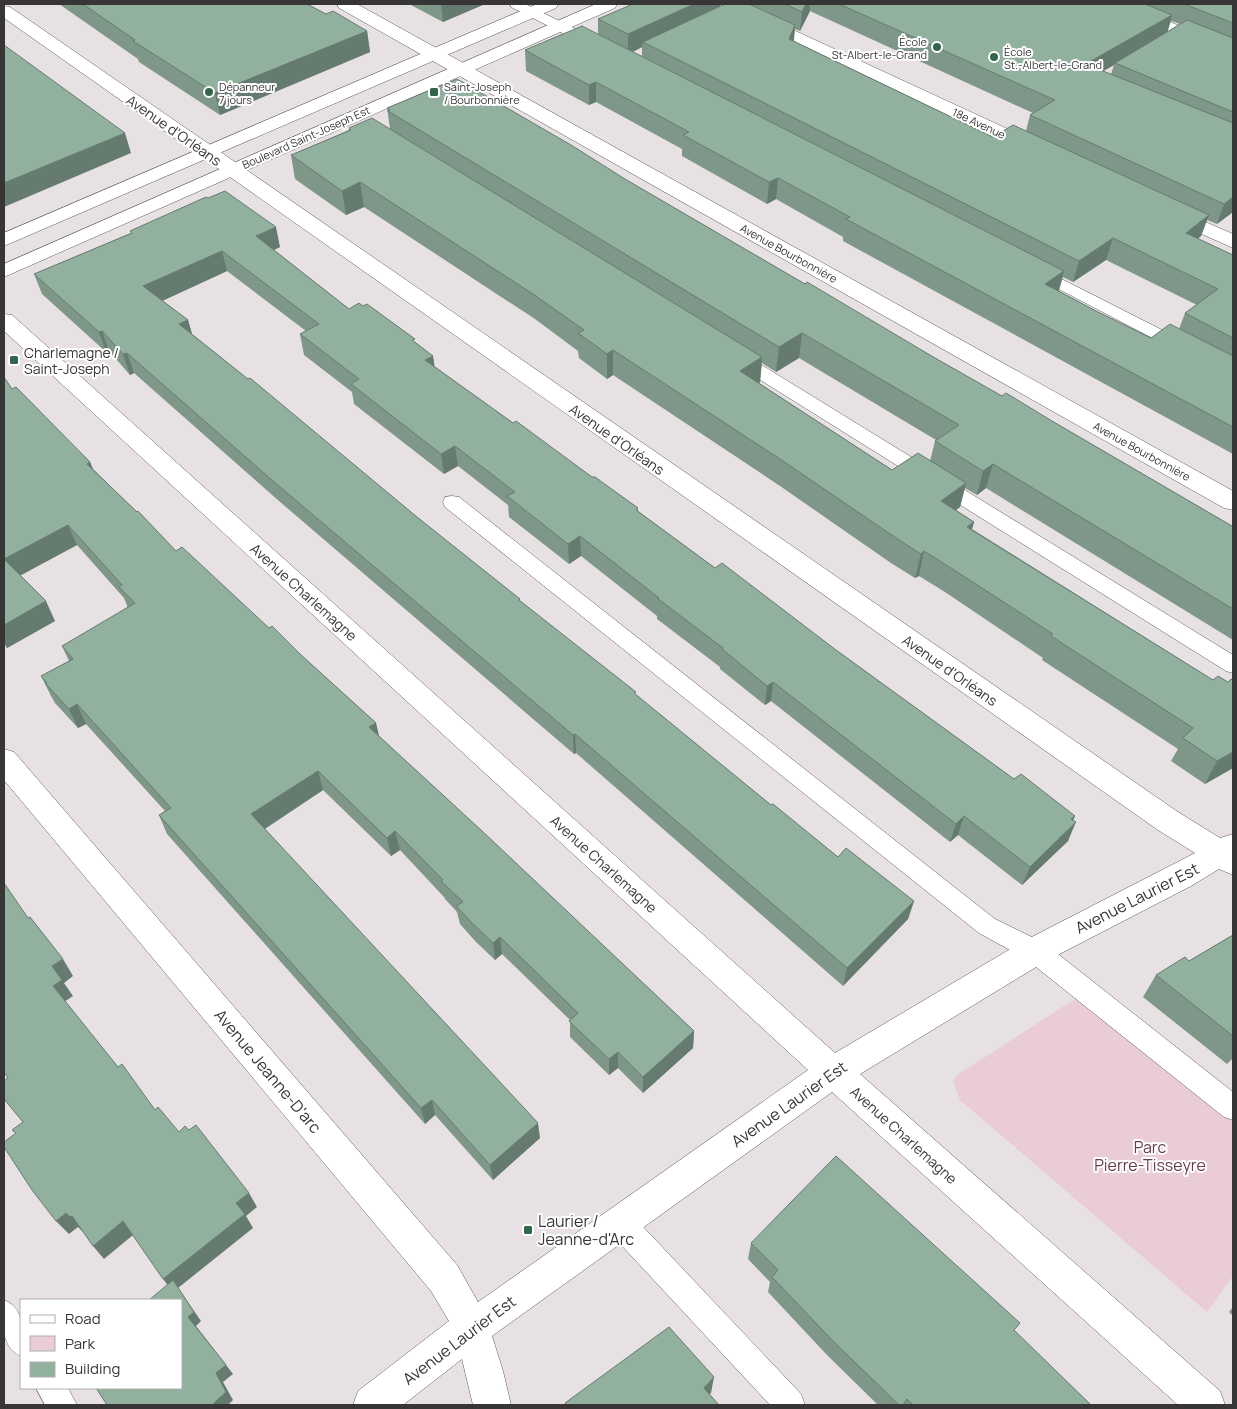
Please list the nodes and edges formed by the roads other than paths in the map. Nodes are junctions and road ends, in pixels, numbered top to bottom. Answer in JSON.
{"nodes":[{"id":1,"x":345,"y":4,"type":"edge"},
{"id":2,"x":516,"y":4,"type":"edge"},
{"id":3,"x":550,"y":4,"type":"edge"},
{"id":4,"x":609,"y":4,"type":"edge"},
{"id":5,"x":1110,"y":4,"type":"edge"},
{"id":6,"x":728,"y":10,"type":"edge"},
{"id":7,"x":4,"y":12,"type":"edge"},
{"id":8,"x":532,"y":12,"type":"junction"},
{"id":9,"x":560,"y":25,"type":"junction"},
{"id":10,"x":1180,"y":32,"type":"junction"},
{"id":11,"x":1165,"y":41,"type":"edge"},
{"id":12,"x":605,"y":48,"type":"edge"},
{"id":13,"x":1233,"y":52,"type":"edge"},
{"id":14,"x":434,"y":54,"type":"junction"},
{"id":15,"x":460,"y":68,"type":"junction"},
{"id":16,"x":207,"y":153,"type":"junction"},
{"id":17,"x":1046,"y":155,"type":"edge"},
{"id":18,"x":232,"y":170,"type":"junction"},
{"id":19,"x":1153,"y":205,"type":"edge"},
{"id":20,"x":4,"y":240,"type":"edge"},
{"id":21,"x":1233,"y":242,"type":"edge"},
{"id":22,"x":1023,"y":264,"type":"edge"},
{"id":23,"x":4,"y":271,"type":"edge"},
{"id":24,"x":4,"y":320,"type":"edge"},
{"id":25,"x":719,"y":346,"type":"edge"},
{"id":26,"x":1233,"y":373,"type":"edge"},
{"id":27,"x":452,"y":502,"type":"dead end"},
{"id":28,"x":1233,"y":502,"type":"edge"},
{"id":29,"x":1233,"y":665,"type":"edge"},
{"id":30,"x":4,"y":760,"type":"edge"},
{"id":31,"x":1229,"y":854,"type":"edge"},
{"id":32,"x":1035,"y":951,"type":"junction"},
{"id":33,"x":833,"y":1072,"type":"junction"},
{"id":34,"x":1233,"y":1108,"type":"edge"},
{"id":35,"x":620,"y":1223,"type":"junction"},
{"id":36,"x":4,"y":1314,"type":"edge"},
{"id":37,"x":472,"y":1328,"type":"junction"},
{"id":38,"x":20,"y":1340,"type":"edge"},
{"id":39,"x":52,"y":1389,"type":"edge"},
{"id":40,"x":62,"y":1405,"type":"edge"},
{"id":41,"x":372,"y":1405,"type":"edge"},
{"id":42,"x":492,"y":1405,"type":"edge"},
{"id":43,"x":790,"y":1405,"type":"edge"},
{"id":44,"x":1206,"y":1405,"type":"edge"}],
"edges":[{"from":1,"to":14,"type":"street","name":"Avenue Bourbonnière"},
{"from":2,"to":8,"type":"lane"},
{"from":3,"to":8,"type":"street","name":"Boulevard Saint-Joseph Est"},
{"from":4,"to":9,"type":"street","name":"Boulevard Saint-Joseph Est"},
{"from":5,"to":10,"type":"street"},
{"from":6,"to":17,"type":"street","name":"18e Avenue"},
{"from":7,"to":16,"type":"street","name":"Avenue d'Orléans"},
{"from":8,"to":9,"type":"lane"},
{"from":8,"to":14,"type":"street","name":"Boulevard Saint-Joseph Est"},
{"from":9,"to":12,"type":"lane"},
{"from":9,"to":15,"type":"street","name":"Boulevard Saint-Joseph Est"},
{"from":10,"to":11,"type":"lane"},
{"from":10,"to":13,"type":"street"},
{"from":14,"to":15,"type":"street","name":"Avenue Bourbonnière"},
{"from":14,"to":16,"type":"street","name":"Boulevard Saint-Joseph Est"},
{"from":15,"to":18,"type":"street","name":"Boulevard Saint-Joseph Est"},
{"from":15,"to":28,"type":"street","name":"Avenue Bourbonnière"},
{"from":16,"to":18,"type":"street","name":"Avenue d'Orléans"},
{"from":16,"to":20,"type":"street","name":"Boulevard Saint-Joseph Est"},
{"from":18,"to":23,"type":"street","name":"Boulevard Saint-Joseph Est"},
{"from":18,"to":31,"type":"street","name":"Avenue d'Orléans"},
{"from":19,"to":21,"type":"street"},
{"from":22,"to":26,"type":"lane"},
{"from":24,"to":33,"type":"street","name":"Avenue Charlemagne"},
{"from":25,"to":29,"type":"lane"},
{"from":27,"to":32,"type":"lane"},
{"from":30,"to":37,"type":"street","name":"Avenue Jeanne-D'arc"},
{"from":31,"to":32,"type":"street","name":"Avenue Laurier Est"},
{"from":32,"to":33,"type":"street","name":"Avenue Laurier Est"},
{"from":32,"to":34,"type":"lane"},
{"from":33,"to":35,"type":"street","name":"Avenue Laurier Est"},
{"from":33,"to":44,"type":"street","name":"Avenue Charlemagne"},
{"from":35,"to":37,"type":"street","name":"Avenue Laurier Est"},
{"from":35,"to":43,"type":"lane"},
{"from":36,"to":38,"type":"lane"},
{"from":37,"to":41,"type":"street","name":"Avenue Laurier Est"},
{"from":37,"to":42,"type":"street","name":"Avenue Jeanne-D'arc"},
{"from":39,"to":40,"type":"lane"}]}
